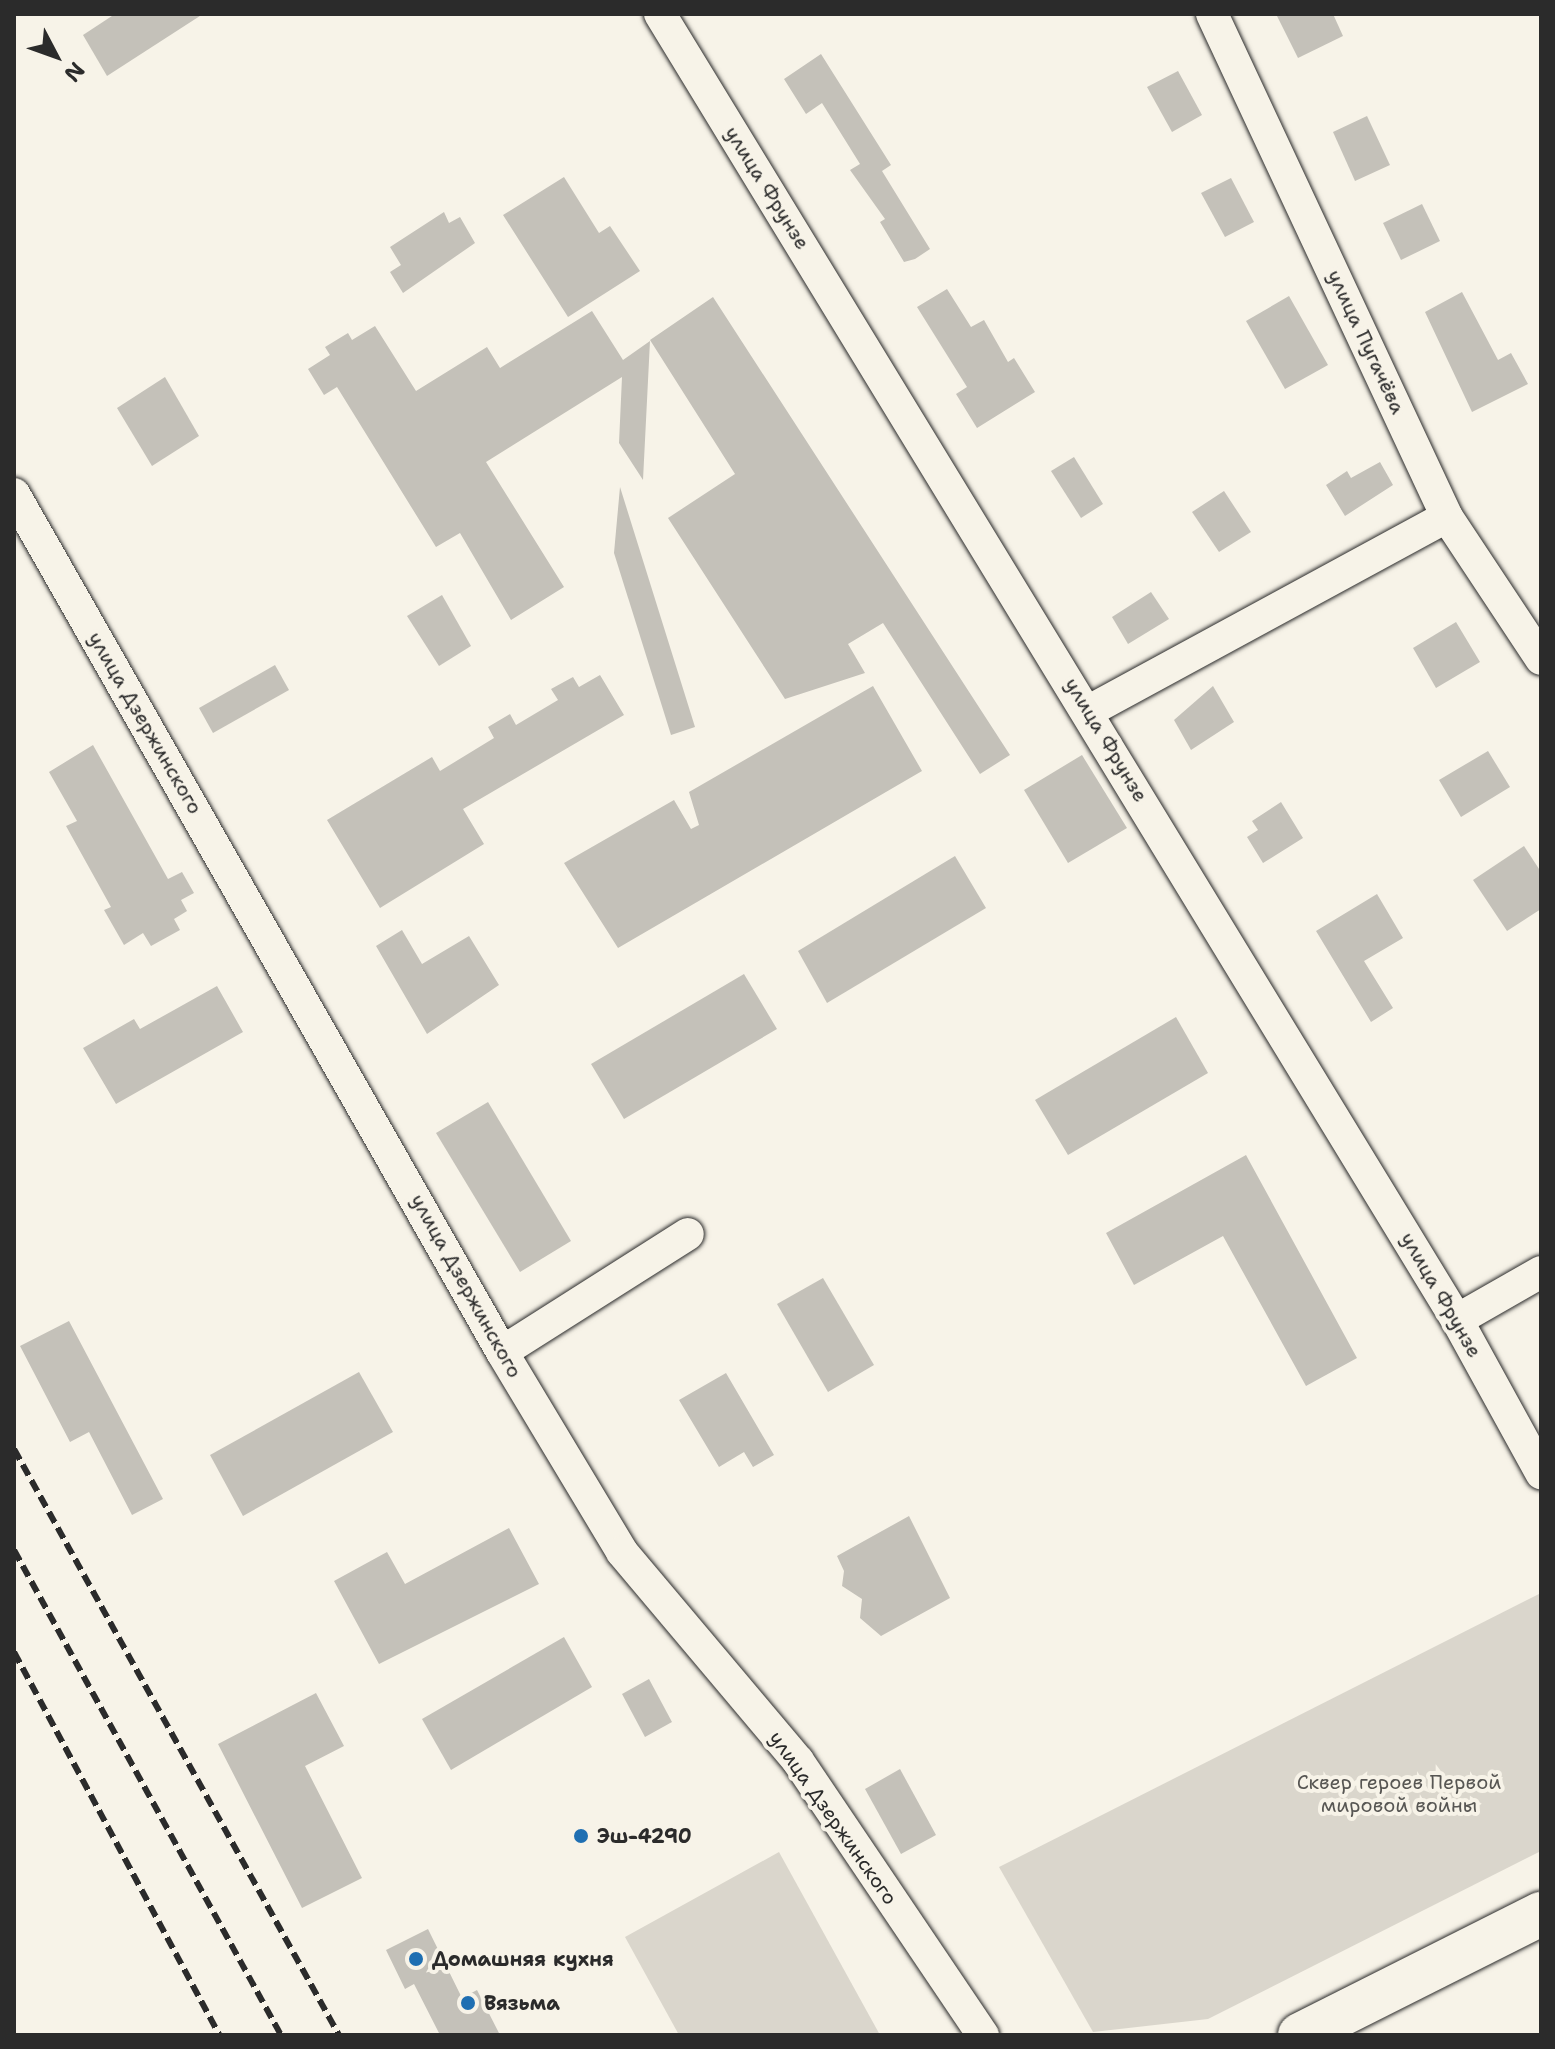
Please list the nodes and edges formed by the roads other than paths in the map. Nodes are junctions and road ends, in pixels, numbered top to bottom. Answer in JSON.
{"nodes":[{"id":1,"x":660,"y":14,"type":"edge"},
{"id":2,"x":1212,"y":14,"type":"edge"},
{"id":3,"x":14,"y":494,"type":"edge"},
{"id":4,"x":1447,"y":517,"type":"junction"},
{"id":5,"x":1541,"y":659,"type":"edge"},
{"id":6,"x":1089,"y":711,"type":"junction"},
{"id":7,"x":688,"y":1234,"type":"dead end"},
{"id":8,"x":1541,"y":1272,"type":"edge"},
{"id":9,"x":1457,"y":1320,"type":"junction"},
{"id":10,"x":502,"y":1352,"type":"junction"},
{"id":11,"x":1541,"y":1473,"type":"edge"},
{"id":12,"x":1541,"y":1914,"type":"edge"},
{"id":13,"x":983,"y":2035,"type":"edge"},
{"id":14,"x":1300,"y":2035,"type":"edge"}],
"edges":[{"from":1,"to":6,"type":"street","name":"улица Фрунзе"},
{"from":2,"to":4,"type":"street","name":"улица Пугачёва"},
{"from":3,"to":10,"type":"street","name":"улица Дзержинского"},
{"from":4,"to":5,"type":"street","name":"улица Пугачёва"},
{"from":4,"to":6,"type":"street"},
{"from":6,"to":9,"type":"street","name":"улица Фрунзе"},
{"from":7,"to":10,"type":"street"},
{"from":8,"to":9,"type":"street"},
{"from":9,"to":11,"type":"street","name":"улица Фрунзе"},
{"from":10,"to":13,"type":"street","name":"улица Дзержинского"},
{"from":12,"to":14,"type":"street"}]}
